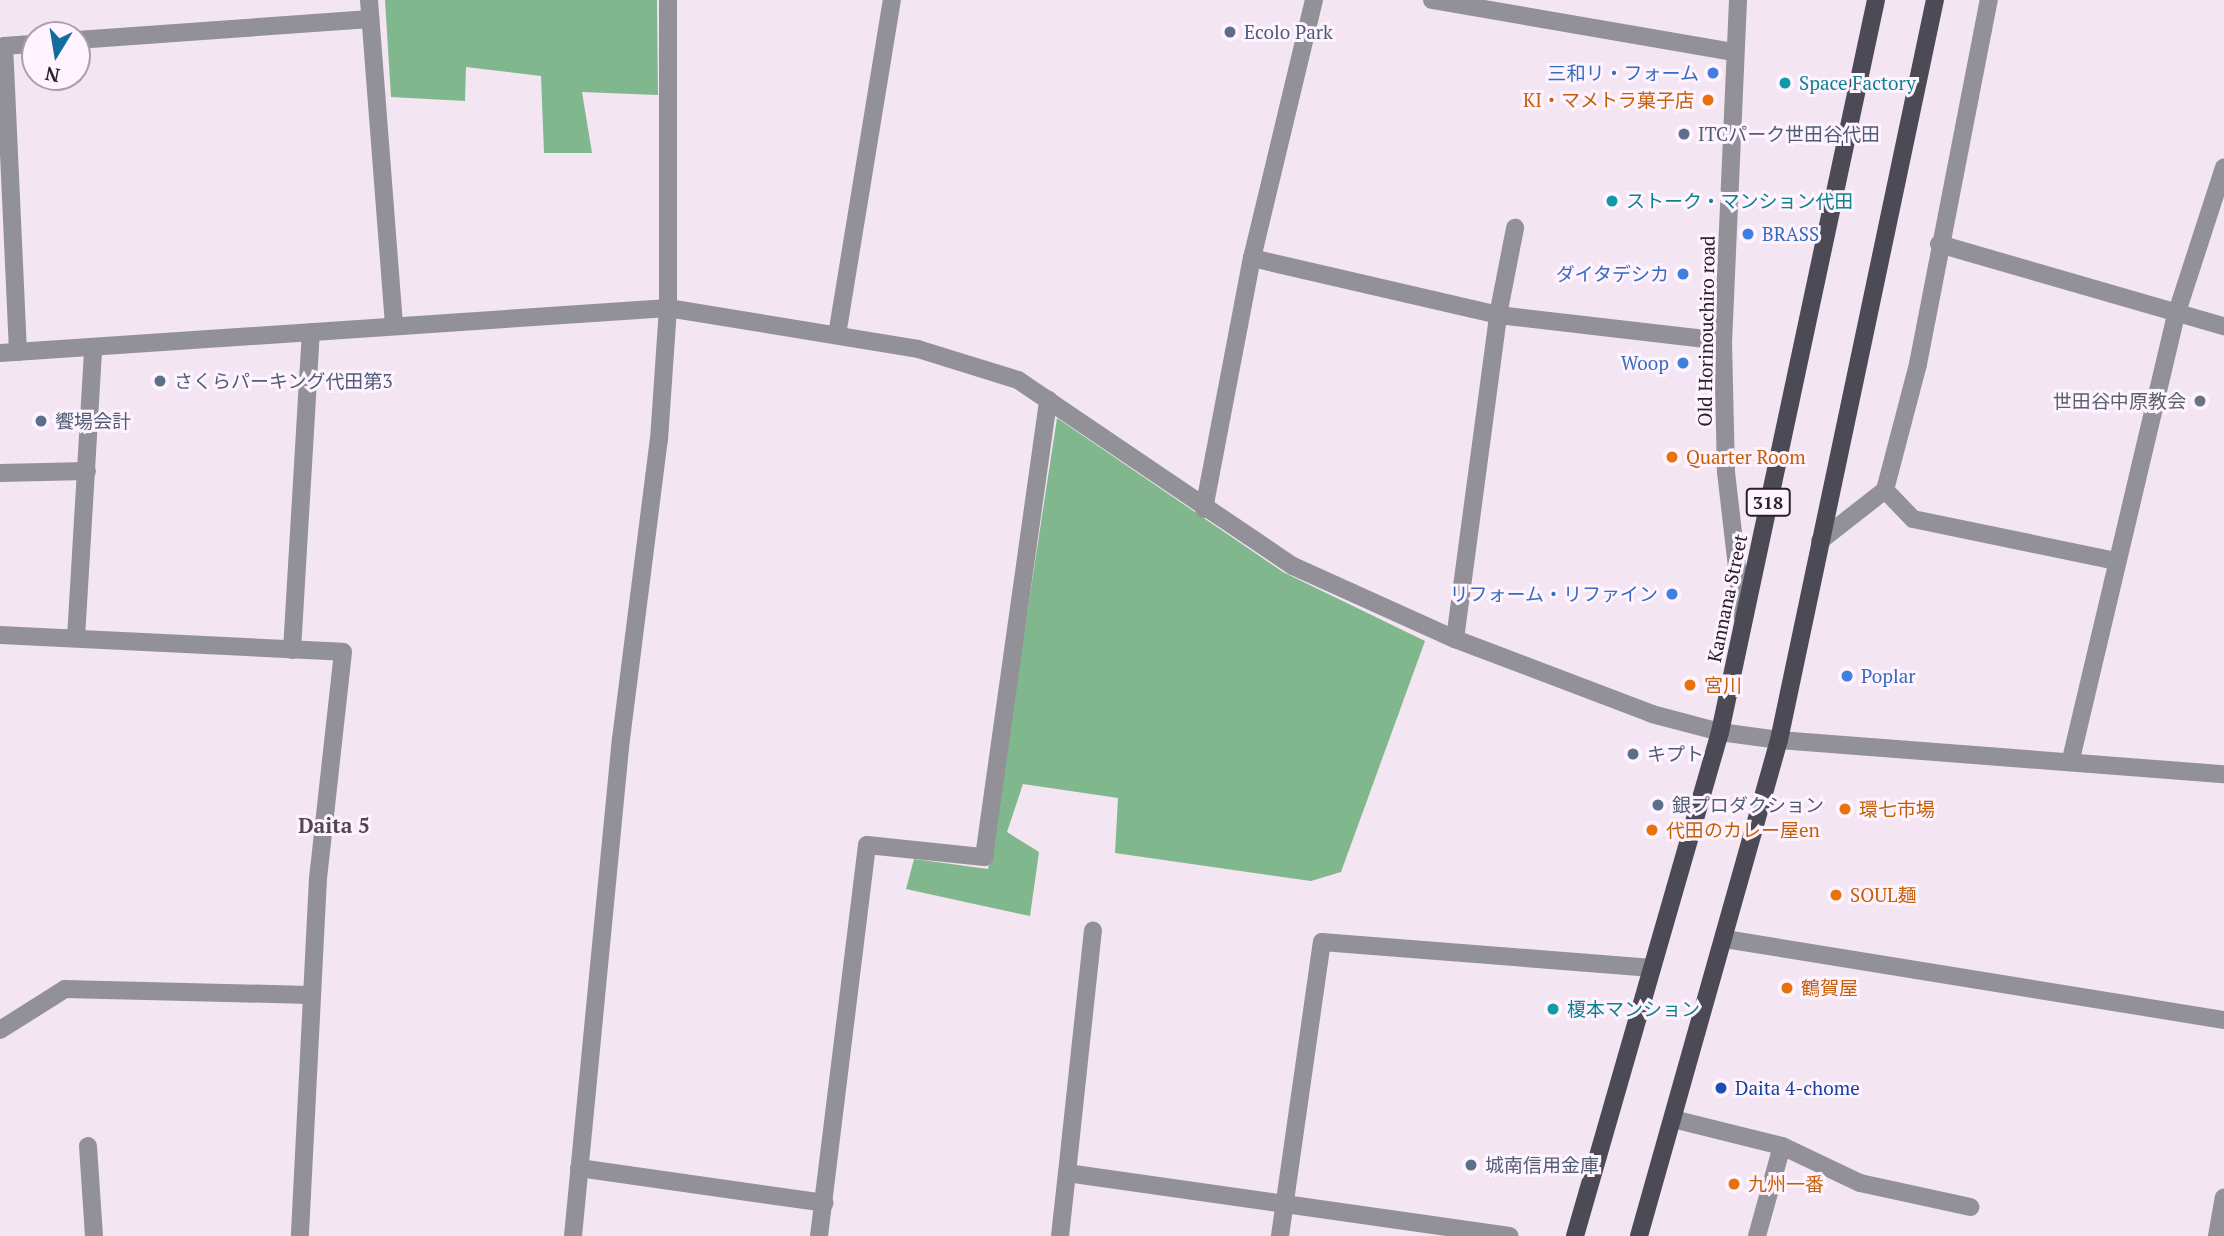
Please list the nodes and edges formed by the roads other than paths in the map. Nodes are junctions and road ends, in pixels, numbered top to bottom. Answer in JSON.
{"nodes":[{"id":1,"x":369,"y":0,"type":"edge"},
{"id":2,"x":668,"y":0,"type":"edge"},
{"id":3,"x":892,"y":0,"type":"edge"},
{"id":4,"x":1314,"y":0,"type":"edge"},
{"id":5,"x":1432,"y":0,"type":"edge"},
{"id":6,"x":1738,"y":0,"type":"edge"},
{"id":7,"x":1875,"y":0,"type":"edge"},
{"id":8,"x":1935,"y":0,"type":"edge"},
{"id":9,"x":1989,"y":0,"type":"edge"},
{"id":10,"x":370,"y":19,"type":"junction"},
{"id":11,"x":91,"y":39,"type":"edge"},
{"id":12,"x":21,"y":45,"type":"edge"},
{"id":13,"x":1733,"y":52,"type":"junction"},
{"id":14,"x":2224,"y":167,"type":"edge"},
{"id":15,"x":5,"y":198,"type":"edge"},
{"id":16,"x":1515,"y":228,"type":"dead end"},
{"id":17,"x":1939,"y":244,"type":"junction"},
{"id":18,"x":1252,"y":258,"type":"junction"},
{"id":19,"x":668,"y":308,"type":"junction"},
{"id":20,"x":2177,"y":312,"type":"junction"},
{"id":21,"x":1498,"y":316,"type":"junction"},
{"id":22,"x":394,"y":323,"type":"junction"},
{"id":23,"x":2224,"y":326,"type":"edge"},
{"id":24,"x":312,"y":333,"type":"junction"},
{"id":25,"x":837,"y":335,"type":"junction"},
{"id":26,"x":1723,"y":341,"type":"junction"},
{"id":27,"x":93,"y":348,"type":"junction"},
{"id":28,"x":9,"y":352,"type":"edge"},
{"id":29,"x":1048,"y":399,"type":"junction"},
{"id":30,"x":87,"y":471,"type":"junction"},
{"id":31,"x":0,"y":473,"type":"edge"},
{"id":32,"x":1885,"y":491,"type":"junction"},
{"id":33,"x":1204,"y":509,"type":"junction"},
{"id":34,"x":1820,"y":541,"type":"junction"},
{"id":35,"x":2115,"y":561,"type":"junction"},
{"id":36,"x":1743,"y":620,"type":"junction"},
{"id":37,"x":0,"y":635,"type":"edge"},
{"id":38,"x":76,"y":638,"type":"junction"},
{"id":39,"x":1455,"y":639,"type":"junction"},
{"id":40,"x":292,"y":650,"type":"junction"},
{"id":41,"x":1720,"y":732,"type":"junction"},
{"id":42,"x":1779,"y":740,"type":"junction"},
{"id":43,"x":2071,"y":759,"type":"junction"},
{"id":44,"x":2224,"y":774,"type":"edge"},
{"id":45,"x":1093,"y":930,"type":"dead end"},
{"id":46,"x":1725,"y":939,"type":"junction"},
{"id":47,"x":1652,"y":968,"type":"junction"},
{"id":48,"x":309,"y":995,"type":"junction"},
{"id":49,"x":2224,"y":1020,"type":"edge"},
{"id":50,"x":0,"y":1030,"type":"edge"},
{"id":51,"x":1672,"y":1119,"type":"junction"},
{"id":52,"x":88,"y":1146,"type":"dead end"},
{"id":53,"x":1782,"y":1146,"type":"junction"},
{"id":54,"x":579,"y":1168,"type":"junction"},
{"id":55,"x":1068,"y":1173,"type":"junction"},
{"id":56,"x":2224,"y":1198,"type":"edge"},
{"id":57,"x":825,"y":1203,"type":"junction"},
{"id":58,"x":1286,"y":1204,"type":"junction"},
{"id":59,"x":1970,"y":1207,"type":"dead end"},
{"id":60,"x":94,"y":1236,"type":"edge"},
{"id":61,"x":300,"y":1236,"type":"edge"},
{"id":62,"x":573,"y":1236,"type":"edge"},
{"id":63,"x":819,"y":1236,"type":"edge"},
{"id":64,"x":1060,"y":1236,"type":"edge"},
{"id":65,"x":1280,"y":1236,"type":"edge"},
{"id":66,"x":1510,"y":1236,"type":"edge"},
{"id":67,"x":1575,"y":1236,"type":"edge"},
{"id":68,"x":1639,"y":1236,"type":"edge"},
{"id":69,"x":1757,"y":1236,"type":"edge"},
{"id":70,"x":2217,"y":1236,"type":"edge"}],
"edges":[{"from":1,"to":10,"type":"street"},
{"from":2,"to":19,"type":"street"},
{"from":3,"to":25,"type":"street"},
{"from":4,"to":18,"type":"street"},
{"from":5,"to":13,"type":"street"},
{"from":6,"to":13,"type":"street","name":"Old Horinouchiro road"},
{"from":7,"to":36,"type":"main road","name":"Kannana Street","number":"318"},
{"from":8,"to":34,"type":"main road"},
{"from":9,"to":17,"type":"street"},
{"from":10,"to":11,"type":"street"},
{"from":10,"to":22,"type":"street"},
{"from":12,"to":15,"type":"street"},
{"from":13,"to":26,"type":"street","name":"Old Horinouchiro road"},
{"from":14,"to":20,"type":"street"},
{"from":15,"to":28,"type":"street"},
{"from":16,"to":21,"type":"street"},
{"from":17,"to":20,"type":"street"},
{"from":17,"to":32,"type":"street"},
{"from":18,"to":21,"type":"street"},
{"from":18,"to":33,"type":"street"},
{"from":19,"to":22,"type":"street"},
{"from":19,"to":25,"type":"street"},
{"from":19,"to":54,"type":"street"},
{"from":20,"to":23,"type":"street"},
{"from":20,"to":35,"type":"street"},
{"from":21,"to":26,"type":"street"},
{"from":21,"to":39,"type":"street"},
{"from":22,"to":24,"type":"street"},
{"from":24,"to":27,"type":"street"},
{"from":24,"to":40,"type":"street"},
{"from":25,"to":29,"type":"street"},
{"from":26,"to":36,"type":"street","name":"Old Horinouchiro road"},
{"from":27,"to":28,"type":"street"},
{"from":27,"to":30,"type":"street"},
{"from":29,"to":33,"type":"street"},
{"from":29,"to":57,"type":"street"},
{"from":30,"to":31,"type":"street"},
{"from":30,"to":38,"type":"street"},
{"from":32,"to":34,"type":"street"},
{"from":32,"to":35,"type":"street"},
{"from":33,"to":39,"type":"street"},
{"from":34,"to":42,"type":"main road"},
{"from":35,"to":43,"type":"street"},
{"from":36,"to":41,"type":"main road","name":"Kannana Street","number":"318"},
{"from":37,"to":38,"type":"street"},
{"from":38,"to":40,"type":"street"},
{"from":39,"to":41,"type":"street"},
{"from":40,"to":48,"type":"street"},
{"from":41,"to":42,"type":"street"},
{"from":41,"to":47,"type":"main road","name":"Kannana Street","number":"318"},
{"from":42,"to":43,"type":"street"},
{"from":42,"to":46,"type":"main road"},
{"from":43,"to":44,"type":"street"},
{"from":45,"to":55,"type":"street"},
{"from":46,"to":49,"type":"street"},
{"from":46,"to":51,"type":"main road"},
{"from":47,"to":58,"type":"street"},
{"from":47,"to":67,"type":"main road","name":"Kannana Street","number":"318"},
{"from":48,"to":50,"type":"street"},
{"from":48,"to":61,"type":"street"},
{"from":51,"to":53,"type":"street"},
{"from":51,"to":68,"type":"main road"},
{"from":52,"to":60,"type":"street"},
{"from":53,"to":59,"type":"street"},
{"from":53,"to":69,"type":"street"},
{"from":54,"to":57,"type":"street"},
{"from":54,"to":62,"type":"street"},
{"from":55,"to":58,"type":"street"},
{"from":55,"to":64,"type":"street"},
{"from":56,"to":70,"type":"street"},
{"from":57,"to":63,"type":"street"},
{"from":58,"to":65,"type":"street"},
{"from":58,"to":66,"type":"street"}]}
